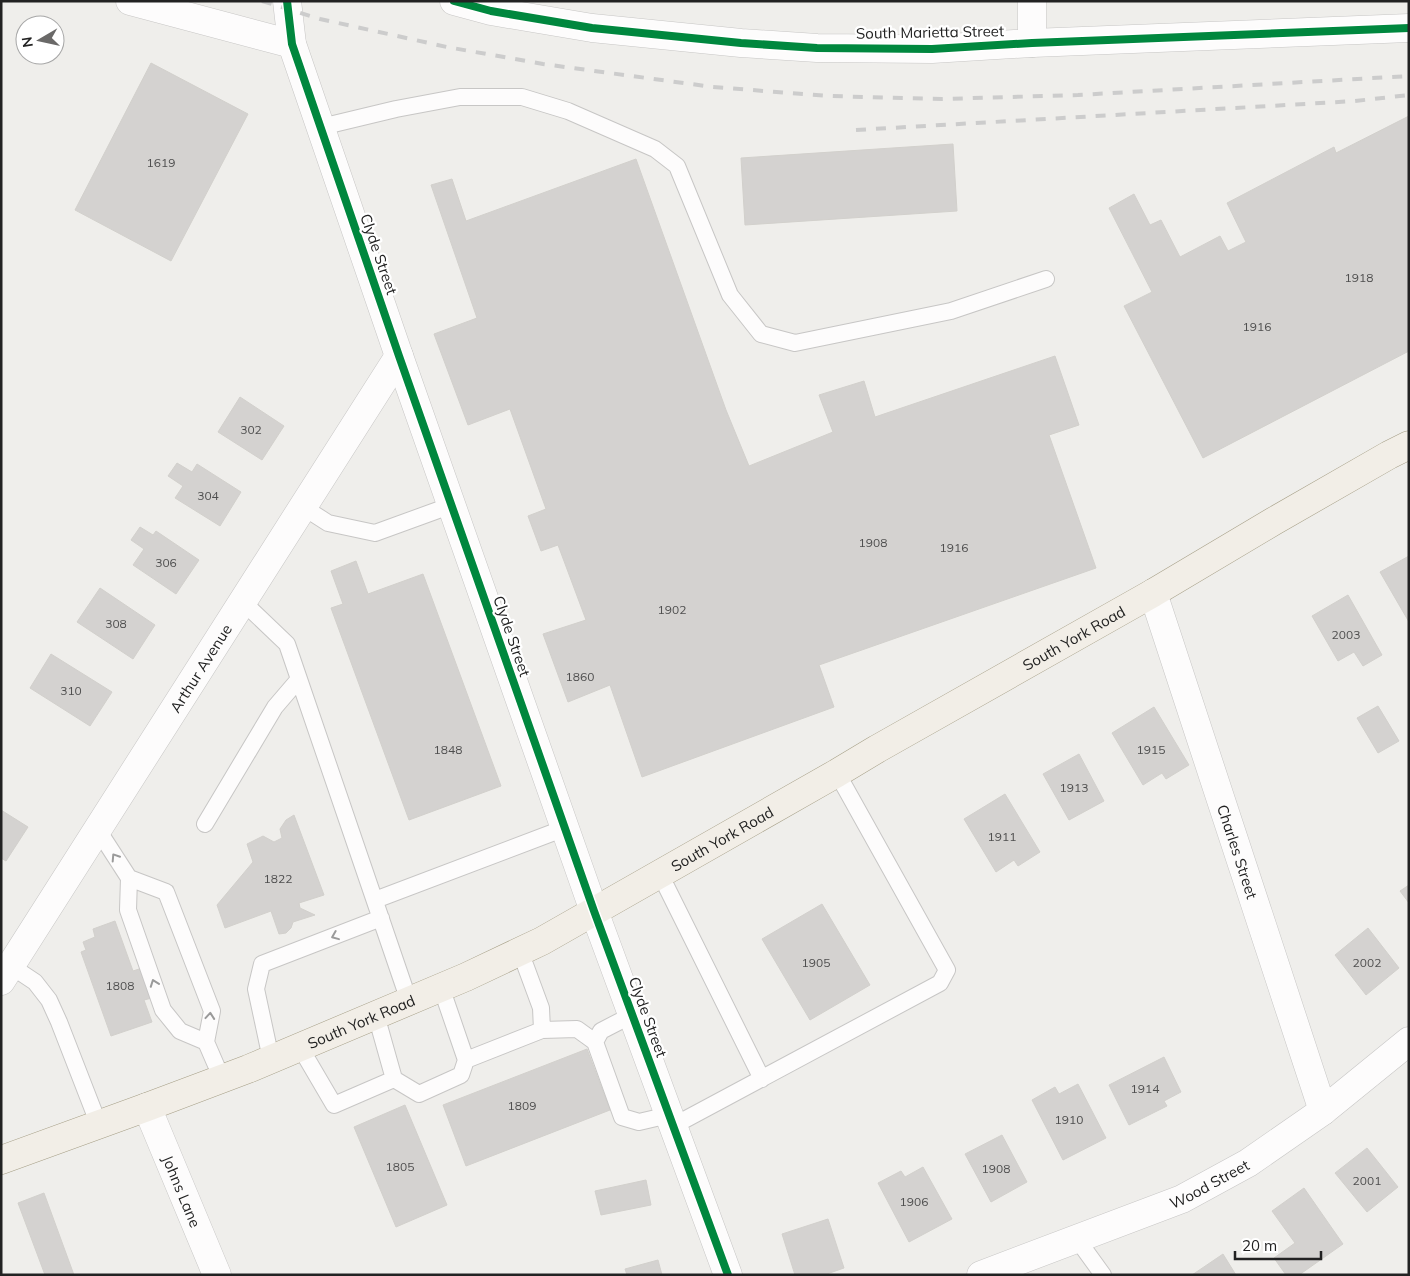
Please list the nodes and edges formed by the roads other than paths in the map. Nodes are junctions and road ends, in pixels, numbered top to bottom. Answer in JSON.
{"nodes":[{"id":1,"x":130,"y":1,"type":"edge"},
{"id":2,"x":287,"y":1,"type":"edge"},
{"id":3,"x":454,"y":1,"type":"edge"},
{"id":4,"x":1032,"y":1,"type":"edge"},
{"id":5,"x":1409,"y":28,"type":"edge"},
{"id":6,"x":1032,"y":43,"type":"junction"},
{"id":7,"x":292,"y":44,"type":"junction"},
{"id":8,"x":321,"y":127,"type":"junction"},
{"id":9,"x":1046,"y":279,"type":"dead end"},
{"id":10,"x":399,"y":356,"type":"junction"},
{"id":11,"x":1409,"y":445,"type":"edge"},
{"id":12,"x":452,"y":505,"type":"junction"},
{"id":13,"x":303,"y":507,"type":"junction"},
{"id":14,"x":1153,"y":593,"type":"junction"},
{"id":15,"x":243,"y":602,"type":"junction"},
{"id":16,"x":299,"y":680,"type":"junction"},
{"id":17,"x":837,"y":773,"type":"junction"},
{"id":18,"x":205,"y":824,"type":"dead end"},
{"id":19,"x":565,"y":828,"type":"junction"},
{"id":20,"x":98,"y":830,"type":"junction"},
{"id":21,"x":660,"y":874,"type":"junction"},
{"id":22,"x":129,"y":878,"type":"junction"},
{"id":23,"x":374,"y":900,"type":"junction"},
{"id":24,"x":594,"y":911,"type":"junction"},
{"id":25,"x":381,"y":918,"type":"junction"},
{"id":26,"x":520,"y":951,"type":"junction"},
{"id":27,"x":6,"y":974,"type":"edge"},
{"id":28,"x":441,"y":987,"type":"junction"},
{"id":29,"x":409,"y":1001,"type":"junction"},
{"id":30,"x":376,"y":1015,"type":"junction"},
{"id":31,"x":632,"y":1015,"type":"junction"},
{"id":32,"x":542,"y":1030,"type":"junction"},
{"id":33,"x":1409,"y":1041,"type":"edge"},
{"id":34,"x":206,"y":1042,"type":"junction"},
{"id":35,"x":595,"y":1042,"type":"junction"},
{"id":36,"x":300,"y":1047,"type":"junction"},
{"id":37,"x":271,"y":1060,"type":"junction"},
{"id":38,"x":466,"y":1060,"type":"junction"},
{"id":39,"x":222,"y":1079,"type":"junction"},
{"id":40,"x":762,"y":1079,"type":"junction"},
{"id":41,"x":394,"y":1080,"type":"junction"},
{"id":42,"x":147,"y":1107,"type":"junction"},
{"id":43,"x":1323,"y":1111,"type":"junction"},
{"id":44,"x":671,"y":1120,"type":"junction"},
{"id":45,"x":99,"y":1125,"type":"junction"},
{"id":46,"x":1,"y":1160,"type":"edge"},
{"id":47,"x":1077,"y":1239,"type":"junction"},
{"id":48,"x":217,"y":1275,"type":"edge"},
{"id":49,"x":728,"y":1275,"type":"edge"},
{"id":50,"x":981,"y":1275,"type":"edge"},
{"id":51,"x":1103,"y":1275,"type":"edge"}],
"edges":[{"from":1,"to":7,"type":"street"},
{"from":2,"to":7,"type":"street","name":"Clyde Street"},
{"from":3,"to":6,"type":"street","name":"South Marietta Street"},
{"from":4,"to":6,"type":"street"},
{"from":5,"to":6,"type":"street","name":"South Marietta Street"},
{"from":7,"to":8,"type":"street","name":"Clyde Street"},
{"from":8,"to":9,"type":"lane"},
{"from":8,"to":10,"type":"street","name":"Clyde Street"},
{"from":10,"to":12,"type":"street","name":"Clyde Street"},
{"from":10,"to":13,"type":"street","name":"Arthur Avenue"},
{"from":11,"to":14,"type":"main road","name":"South York Road"},
{"from":12,"to":13,"type":"lane"},
{"from":12,"to":19,"type":"street","name":"Clyde Street"},
{"from":13,"to":15,"type":"street","name":"Arthur Avenue"},
{"from":14,"to":17,"type":"main road","name":"South York Road"},
{"from":14,"to":43,"type":"street","name":"Charles Street"},
{"from":15,"to":16,"type":"lane"},
{"from":15,"to":20,"type":"street","name":"Arthur Avenue"},
{"from":16,"to":18,"type":"lane"},
{"from":16,"to":23,"type":"lane"},
{"from":17,"to":21,"type":"main road","name":"South York Road"},
{"from":17,"to":40,"type":"lane"},
{"from":19,"to":23,"type":"lane"},
{"from":19,"to":24,"type":"street","name":"Clyde Street"},
{"from":22,"to":20,"type":"lane","one_way":true},
{"from":20,"to":27,"type":"street","name":"Arthur Avenue"},
{"from":21,"to":24,"type":"main road","name":"South York Road"},
{"from":21,"to":40,"type":"lane"},
{"from":34,"to":22,"type":"lane","one_way":true},
{"from":34,"to":22,"type":"lane","one_way":true},
{"from":23,"to":25,"type":"lane"},
{"from":24,"to":26,"type":"main road","name":"South York Road"},
{"from":24,"to":31,"type":"street","name":"Clyde Street"},
{"from":25,"to":29,"type":"lane"},
{"from":25,"to":37,"type":"lane","one_way":true},
{"from":26,"to":28,"type":"main road","name":"South York Road"},
{"from":26,"to":32,"type":"lane"},
{"from":27,"to":45,"type":"lane"},
{"from":28,"to":29,"type":"main road","name":"South York Road"},
{"from":28,"to":38,"type":"lane"},
{"from":29,"to":30,"type":"main road","name":"South York Road"},
{"from":30,"to":36,"type":"main road","name":"South York Road"},
{"from":30,"to":41,"type":"lane"},
{"from":31,"to":35,"type":"lane"},
{"from":31,"to":44,"type":"street","name":"Clyde Street"},
{"from":32,"to":35,"type":"lane"},
{"from":32,"to":38,"type":"lane"},
{"from":33,"to":43,"type":"street","name":"Wood Street"},
{"from":34,"to":39,"type":"lane"},
{"from":35,"to":44,"type":"lane"},
{"from":36,"to":37,"type":"main road","name":"South York Road"},
{"from":36,"to":41,"type":"lane"},
{"from":37,"to":39,"type":"main road","name":"South York Road"},
{"from":38,"to":41,"type":"lane"},
{"from":39,"to":42,"type":"main road","name":"South York Road"},
{"from":40,"to":44,"type":"lane"},
{"from":42,"to":45,"type":"main road","name":"South York Road"},
{"from":42,"to":48,"type":"street","name":"Johns Lane"},
{"from":43,"to":47,"type":"street","name":"Wood Street"},
{"from":44,"to":49,"type":"street","name":"Clyde Street"},
{"from":45,"to":46,"type":"main road","name":"South York Road"},
{"from":47,"to":50,"type":"street","name":"Wood Street"},
{"from":47,"to":51,"type":"lane"}]}
